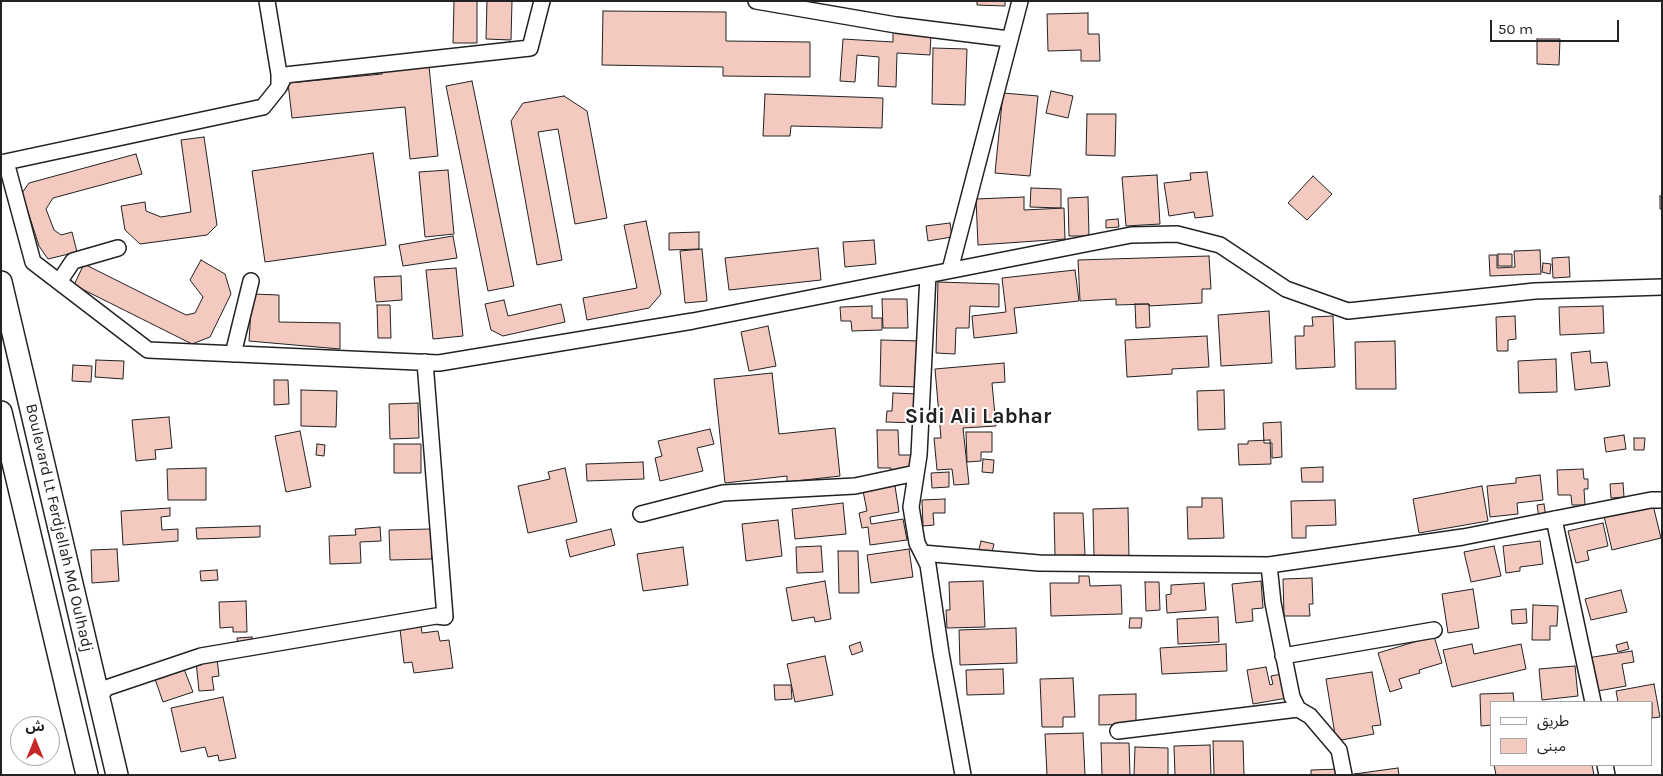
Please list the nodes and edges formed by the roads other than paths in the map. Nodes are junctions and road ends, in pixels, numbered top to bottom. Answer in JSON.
{"nodes":[{"id":1,"x":267,"y":1,"type":"edge"},
{"id":2,"x":542,"y":1,"type":"edge"},
{"id":3,"x":756,"y":1,"type":"edge"},
{"id":4,"x":1020,"y":1,"type":"edge"},
{"id":5,"x":1009,"y":40,"type":"junction"},
{"id":6,"x":279,"y":87,"type":"junction"},
{"id":7,"x":4,"y":162,"type":"edge"},
{"id":8,"x":118,"y":248,"type":"dead end"},
{"id":9,"x":950,"y":270,"type":"junction"},
{"id":10,"x":928,"y":275,"type":"junction"},
{"id":11,"x":251,"y":281,"type":"dead end"},
{"id":12,"x":1,"y":282,"type":"edge"},
{"id":13,"x":59,"y":282,"type":"junction"},
{"id":14,"x":1662,"y":287,"type":"edge"},
{"id":15,"x":233,"y":354,"type":"junction"},
{"id":16,"x":425,"y":362,"type":"junction"},
{"id":17,"x":1,"y":412,"type":"edge"},
{"id":18,"x":40,"y":443,"type":"junction"},
{"id":19,"x":11,"y":450,"type":"junction"},
{"id":20,"x":916,"y":473,"type":"junction"},
{"id":21,"x":1662,"y":500,"type":"edge"},
{"id":22,"x":641,"y":514,"type":"dead end"},
{"id":23,"x":1554,"y":519,"type":"junction"},
{"id":24,"x":928,"y":557,"type":"junction"},
{"id":25,"x":1269,"y":565,"type":"junction"},
{"id":26,"x":1434,"y":630,"type":"dead end"},
{"id":27,"x":1283,"y":656,"type":"junction"},
{"id":28,"x":99,"y":698,"type":"junction"},
{"id":29,"x":1593,"y":701,"type":"edge"},
{"id":30,"x":1298,"y":709,"type":"junction"},
{"id":31,"x":1118,"y":731,"type":"dead end"},
{"id":32,"x":115,"y":767,"type":"edge"},
{"id":33,"x":86,"y":771,"type":"edge"},
{"id":34,"x":963,"y":775,"type":"edge"},
{"id":35,"x":1344,"y":775,"type":"edge"}],
"edges":[{"from":1,"to":6,"type":"street"},
{"from":2,"to":6,"type":"street"},
{"from":3,"to":5,"type":"street"},
{"from":4,"to":5,"type":"street"},
{"from":5,"to":9,"type":"street"},
{"from":6,"to":7,"type":"street"},
{"from":7,"to":13,"type":"street"},
{"from":8,"to":13,"type":"street"},
{"from":9,"to":10,"type":"street"},
{"from":9,"to":14,"type":"street"},
{"from":10,"to":16,"type":"street"},
{"from":10,"to":20,"type":"street"},
{"from":11,"to":15,"type":"street"},
{"from":12,"to":18,"type":"street","name":"Boulevard Lt Ferdjellah Md Oulhadj"},
{"from":13,"to":15,"type":"street"},
{"from":15,"to":16,"type":"street"},
{"from":16,"to":28,"type":"street"},
{"from":17,"to":19,"type":"street","name":"Boulevard Lt Ferdjellah Md Oulhadj"},
{"from":18,"to":19,"type":"street"},
{"from":18,"to":28,"type":"street","name":"Boulevard Lt Ferdjellah Md Oulhadj"},
{"from":19,"to":33,"type":"street","name":"Boulevard Lt Ferdjellah Md Oulhadj"},
{"from":20,"to":22,"type":"street"},
{"from":20,"to":24,"type":"street"},
{"from":21,"to":23,"type":"street"},
{"from":23,"to":25,"type":"street"},
{"from":23,"to":29,"type":"street"},
{"from":24,"to":25,"type":"street"},
{"from":24,"to":34,"type":"street"},
{"from":25,"to":27,"type":"street"},
{"from":26,"to":27,"type":"street"},
{"from":27,"to":30,"type":"street"},
{"from":28,"to":32,"type":"street","name":"Boulevard Lt Ferdjellah Md Oulhadj"},
{"from":30,"to":31,"type":"street"},
{"from":30,"to":35,"type":"street"},
{"from":32,"to":33,"type":"street"}]}
